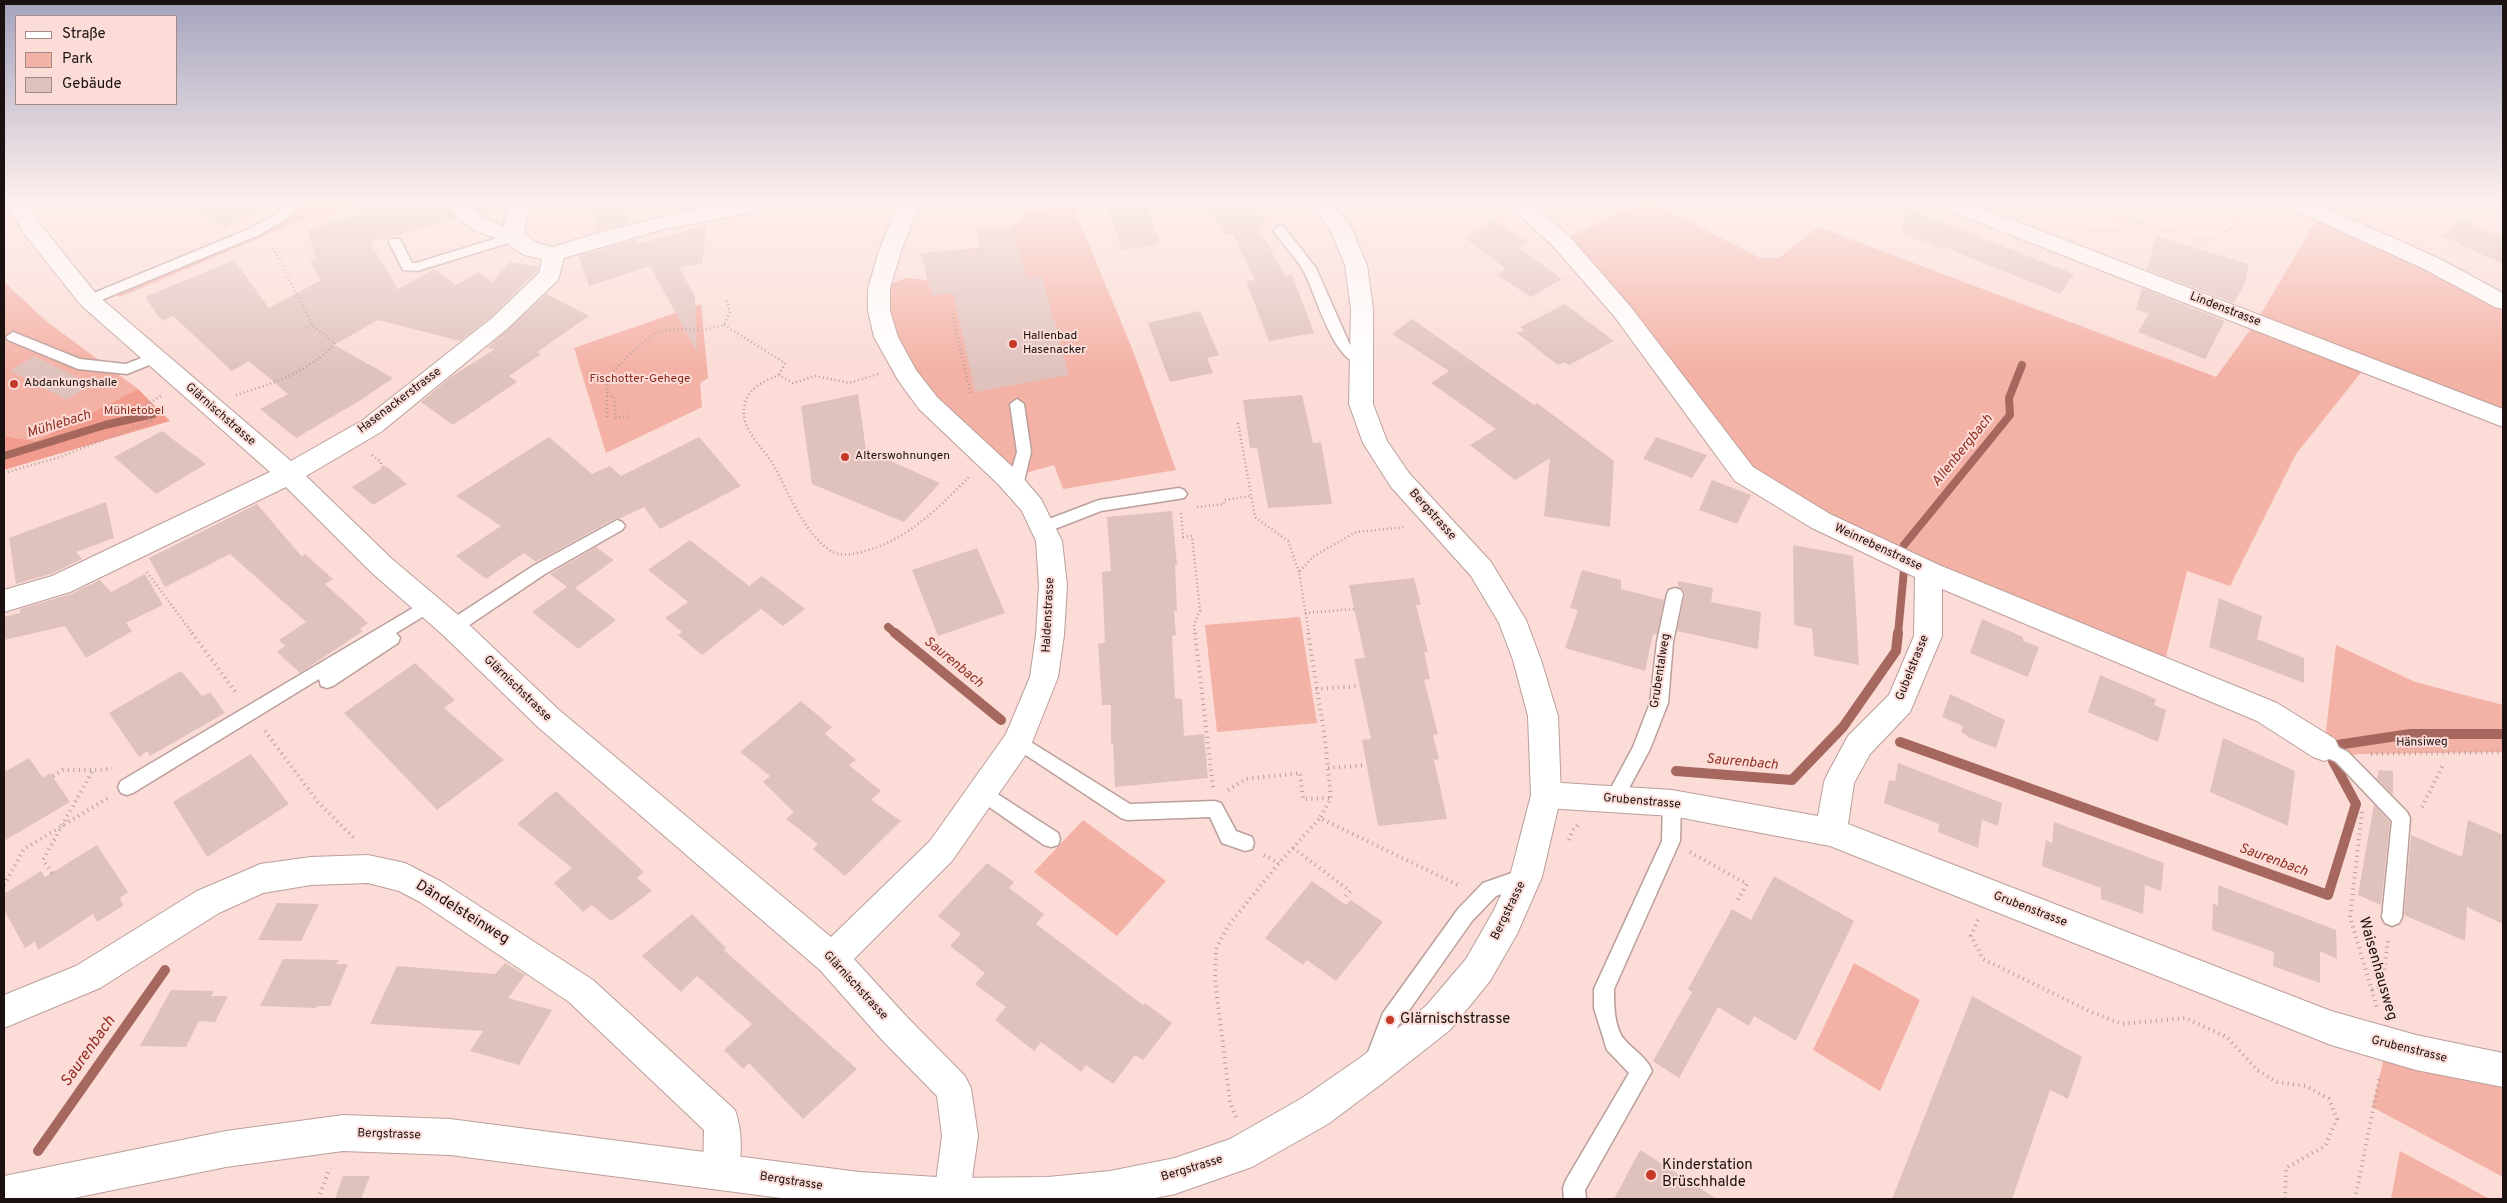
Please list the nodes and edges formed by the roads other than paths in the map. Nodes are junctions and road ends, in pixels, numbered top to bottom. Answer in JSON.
{"nodes":[{"id":1,"x":56,"y":258,"type":"edge"},
{"id":2,"x":191,"y":258,"type":"edge"},
{"id":3,"x":403,"y":258,"type":"edge"},
{"id":4,"x":446,"y":258,"type":"edge"},
{"id":5,"x":553,"y":258,"type":"edge"},
{"id":6,"x":887,"y":258,"type":"edge"},
{"id":7,"x":1301,"y":258,"type":"edge"},
{"id":8,"x":1353,"y":258,"type":"edge"},
{"id":9,"x":1576,"y":258,"type":"edge"},
{"id":10,"x":2092,"y":258,"type":"edge"},
{"id":11,"x":2419,"y":258,"type":"edge"},
{"id":12,"x":89,"y":300,"type":"junction"},
{"id":13,"x":2503,"y":302,"type":"edge"},
{"id":14,"x":13,"y":337,"type":"dead end"},
{"id":15,"x":154,"y":358,"type":"junction"},
{"id":16,"x":1362,"y":360,"type":"junction"},
{"id":17,"x":1017,"y":404,"type":"dead end"},
{"id":18,"x":2503,"y":418,"type":"edge"},
{"id":19,"x":289,"y":474,"type":"junction"},
{"id":20,"x":1015,"y":486,"type":"junction"},
{"id":21,"x":1178,"y":494,"type":"road end"},
{"id":22,"x":617,"y":526,"type":"dead end"},
{"id":23,"x":1042,"y":528,"type":"junction"},
{"id":24,"x":1929,"y":572,"type":"junction"},
{"id":25,"x":1674,"y":594,"type":"dead end"},
{"id":26,"x":4,"y":601,"type":"edge"},
{"id":27,"x":423,"y":613,"type":"junction"},
{"id":28,"x":453,"y":627,"type":"junction"},
{"id":29,"x":327,"y":681,"type":"dead end"},
{"id":30,"x":1018,"y":741,"type":"junction"},
{"id":31,"x":2333,"y":752,"type":"joint"},
{"id":32,"x":127,"y":787,"type":"road end"},
{"id":33,"x":982,"y":792,"type":"junction"},
{"id":34,"x":1546,"y":795,"type":"junction"},
{"id":35,"x":1614,"y":799,"type":"junction"},
{"id":36,"x":1672,"y":803,"type":"junction"},
{"id":37,"x":1831,"y":832,"type":"junction"},
{"id":38,"x":1051,"y":839,"type":"dead end"},
{"id":39,"x":1245,"y":843,"type":"dead end"},
{"id":40,"x":1526,"y":877,"type":"junction"},
{"id":41,"x":2392,"y":918,"type":"road end"},
{"id":42,"x":832,"y":959,"type":"junction"},
{"id":43,"x":4,"y":1012,"type":"edge"},
{"id":44,"x":1372,"y":1070,"type":"junction"},
{"id":45,"x":2503,"y":1070,"type":"edge"},
{"id":46,"x":721,"y":1171,"type":"junction"},
{"id":47,"x":812,"y":1193,"type":"edge"},
{"id":48,"x":4,"y":1194,"type":"edge"},
{"id":49,"x":952,"y":1196,"type":"junction"},
{"id":50,"x":1049,"y":1197,"type":"edge"},
{"id":51,"x":1575,"y":1199,"type":"edge"}],
"edges":[{"from":1,"to":12,"type":"street","name":"Glärnischstrasse"},
{"from":2,"to":12,"type":"lane"},
{"from":3,"to":4,"type":"lane"},
{"from":5,"to":19,"type":"street","name":"Hasenackerstrasse"},
{"from":6,"to":20,"type":"street","name":"Haldenstrasse"},
{"from":7,"to":16,"type":"lane"},
{"from":8,"to":16,"type":"street","name":"Bergstrasse"},
{"from":9,"to":24,"type":"street","name":"Weinrebenstrasse"},
{"from":10,"to":18,"type":"street","name":"Lindenstrasse"},
{"from":11,"to":13,"type":"street"},
{"from":12,"to":15,"type":"street","name":"Glärnischstrasse"},
{"from":14,"to":15,"type":"lane"},
{"from":15,"to":19,"type":"street","name":"Glärnischstrasse"},
{"from":16,"to":34,"type":"street","name":"Bergstrasse"},
{"from":17,"to":20,"type":"lane"},
{"from":19,"to":26,"type":"street","name":"Hasenackerstrasse"},
{"from":19,"to":27,"type":"street","name":"Glärnischstrasse"},
{"from":20,"to":23,"type":"street","name":"Haldenstrasse"},
{"from":21,"to":23,"type":"lane"},
{"from":22,"to":28,"type":"lane"},
{"from":23,"to":30,"type":"street","name":"Haldenstrasse"},
{"from":24,"to":31,"type":"street","name":"Weinrebenstrasse"},
{"from":24,"to":37,"type":"street","name":"Gubelstrasse"},
{"from":25,"to":35,"type":"lane","name":"Grubentalweg"},
{"from":27,"to":28,"type":"street","name":"Glärnischstrasse"},
{"from":27,"to":29,"type":"lane"},
{"from":27,"to":32,"type":"lane"},
{"from":28,"to":42,"type":"street","name":"Glärnischstrasse"},
{"from":30,"to":33,"type":"street","name":"Haldenstrasse"},
{"from":30,"to":39,"type":"lane"},
{"from":31,"to":41,"type":"lane"},
{"from":33,"to":38,"type":"lane"},
{"from":33,"to":42,"type":"street","name":"Haldenstrasse"},
{"from":34,"to":35,"type":"street","name":"Grubenstrasse"},
{"from":34,"to":40,"type":"street","name":"Bergstrasse"},
{"from":35,"to":36,"type":"street","name":"Grubenstrasse"},
{"from":36,"to":37,"type":"street","name":"Grubenstrasse"},
{"from":36,"to":51,"type":"lane"},
{"from":37,"to":45,"type":"street","name":"Grubenstrasse"},
{"from":40,"to":44,"type":"street","name":"Bergstrasse"},
{"from":40,"to":44,"type":"lane"},
{"from":42,"to":49,"type":"street","name":"Glärnischstrasse"},
{"from":43,"to":46,"type":"street","name":"Dändelsteinweg"},
{"from":44,"to":50,"type":"street","name":"Bergstrasse"},
{"from":46,"to":47,"type":"street","name":"Bergstrasse"},
{"from":46,"to":48,"type":"street","name":"Bergstrasse"},
{"from":47,"to":49,"type":"street","name":"Bergstrasse"},
{"from":49,"to":50,"type":"street","name":"Bergstrasse"}]}
